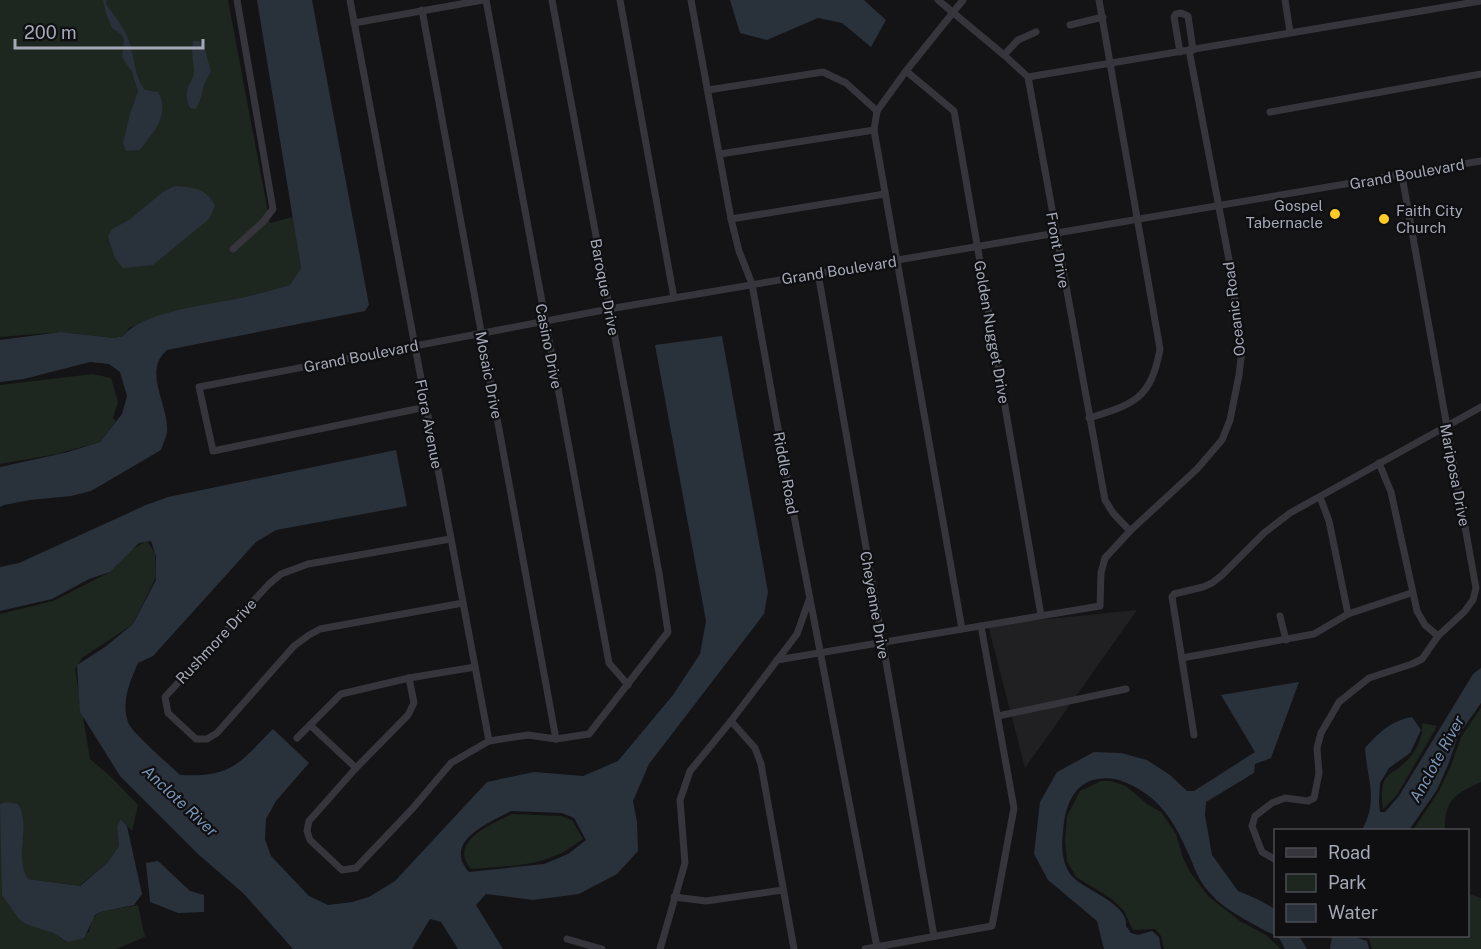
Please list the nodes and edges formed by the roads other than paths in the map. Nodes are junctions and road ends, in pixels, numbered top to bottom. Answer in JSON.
{"nodes":[{"id":1,"x":237,"y":0,"type":"edge"},
{"id":2,"x":350,"y":0,"type":"edge"},
{"id":3,"x":485,"y":0,"type":"edge"},
{"id":4,"x":552,"y":0,"type":"edge"},
{"id":5,"x":620,"y":0,"type":"edge"},
{"id":6,"x":691,"y":0,"type":"edge"},
{"id":7,"x":938,"y":0,"type":"edge"},
{"id":8,"x":963,"y":0,"type":"edge"},
{"id":9,"x":1099,"y":0,"type":"edge"},
{"id":10,"x":1285,"y":0,"type":"edge"},
{"id":11,"x":1481,"y":1,"type":"edge"},
{"id":12,"x":1455,"y":2,"type":"edge"},
{"id":13,"x":422,"y":10,"type":"junction"},
{"id":14,"x":952,"y":12,"type":"junction"},
{"id":15,"x":1103,"y":17,"type":"junction"},
{"id":16,"x":354,"y":23,"type":"junction"},
{"id":17,"x":1070,"y":25,"type":"dead end"},
{"id":18,"x":1036,"y":32,"type":"dead end"},
{"id":19,"x":1290,"y":32,"type":"junction"},
{"id":20,"x":1191,"y":50,"type":"junction"},
{"id":21,"x":1180,"y":52,"type":"junction"},
{"id":22,"x":1004,"y":55,"type":"junction"},
{"id":23,"x":1110,"y":63,"type":"junction"},
{"id":24,"x":906,"y":71,"type":"junction"},
{"id":25,"x":1481,"y":74,"type":"edge"},
{"id":26,"x":1028,"y":77,"type":"junction"},
{"id":27,"x":708,"y":90,"type":"junction"},
{"id":28,"x":877,"y":111,"type":"junction"},
{"id":29,"x":1270,"y":112,"type":"dead end"},
{"id":30,"x":874,"y":130,"type":"junction"},
{"id":31,"x":720,"y":154,"type":"junction"},
{"id":32,"x":1481,"y":161,"type":"edge"},
{"id":33,"x":1402,"y":176,"type":"junction"},
{"id":34,"x":885,"y":194,"type":"junction"},
{"id":35,"x":1217,"y":207,"type":"junction"},
{"id":36,"x":1138,"y":218,"type":"junction"},
{"id":37,"x":731,"y":219,"type":"junction"},
{"id":38,"x":1055,"y":233,"type":"junction"},
{"id":39,"x":977,"y":247,"type":"junction"},
{"id":40,"x":233,"y":249,"type":"dead end"},
{"id":41,"x":898,"y":261,"type":"junction"},
{"id":42,"x":818,"y":273,"type":"junction"},
{"id":43,"x":752,"y":284,"type":"junction"},
{"id":44,"x":674,"y":298,"type":"junction"},
{"id":45,"x":609,"y":309,"type":"junction"},
{"id":46,"x":544,"y":323,"type":"junction"},
{"id":47,"x":481,"y":334,"type":"junction"},
{"id":48,"x":414,"y":346,"type":"junction"},
{"id":49,"x":426,"y":407,"type":"junction"},
{"id":50,"x":1481,"y":407,"type":"edge"},
{"id":51,"x":1089,"y":418,"type":"junction"},
{"id":52,"x":1446,"y":427,"type":"junction"},
{"id":53,"x":1379,"y":463,"type":"junction"},
{"id":54,"x":1320,"y":497,"type":"junction"},
{"id":55,"x":1130,"y":531,"type":"junction"},
{"id":56,"x":450,"y":539,"type":"junction"},
{"id":57,"x":1478,"y":576,"type":"edge"},
{"id":58,"x":1411,"y":593,"type":"junction"},
{"id":59,"x":810,"y":598,"type":"junction"},
{"id":60,"x":463,"y":603,"type":"junction"},
{"id":61,"x":1348,"y":614,"type":"junction"},
{"id":62,"x":1041,"y":615,"type":"junction"},
{"id":63,"x":1280,"y":616,"type":"dead end"},
{"id":64,"x":981,"y":626,"type":"junction"},
{"id":65,"x":962,"y":629,"type":"junction"},
{"id":66,"x":1438,"y":636,"type":"junction"},
{"id":67,"x":1287,"y":640,"type":"junction"},
{"id":68,"x":881,"y":642,"type":"junction"},
{"id":69,"x":820,"y":654,"type":"junction"},
{"id":70,"x":1182,"y":658,"type":"junction"},
{"id":71,"x":777,"y":660,"type":"junction"},
{"id":72,"x":476,"y":667,"type":"junction"},
{"id":73,"x":409,"y":678,"type":"junction"},
{"id":74,"x":628,"y":685,"type":"junction"},
{"id":75,"x":1126,"y":689,"type":"dead end"},
{"id":76,"x":998,"y":716,"type":"junction"},
{"id":77,"x":731,"y":721,"type":"junction"},
{"id":78,"x":310,"y":725,"type":"junction"},
{"id":79,"x":1194,"y":735,"type":"dead end"},
{"id":80,"x":297,"y":738,"type":"dead end"},
{"id":81,"x":556,"y":739,"type":"junction"},
{"id":82,"x":489,"y":741,"type":"junction"},
{"id":83,"x":356,"y":768,"type":"junction"},
{"id":84,"x":1274,"y":859,"type":"edge"},
{"id":85,"x":783,"y":890,"type":"junction"},
{"id":86,"x":674,"y":897,"type":"junction"},
{"id":87,"x":934,"y":936,"type":"junction"},
{"id":88,"x":567,"y":939,"type":"dead end"},
{"id":89,"x":877,"y":947,"type":"junction"},
{"id":90,"x":602,"y":949,"type":"edge"},
{"id":91,"x":660,"y":949,"type":"edge"},
{"id":92,"x":794,"y":949,"type":"edge"},
{"id":93,"x":865,"y":949,"type":"edge"}],
"edges":[{"from":1,"to":40,"type":"street"},
{"from":2,"to":16,"type":"street","name":"Flora Avenue"},
{"from":3,"to":13,"type":"street"},
{"from":3,"to":46,"type":"street","name":"Casino Drive"},
{"from":4,"to":45,"type":"street","name":"Baroque Drive"},
{"from":5,"to":44,"type":"street"},
{"from":6,"to":27,"type":"street","name":"Riddle Road"},
{"from":7,"to":14,"type":"street"},
{"from":8,"to":14,"type":"street"},
{"from":9,"to":15,"type":"street"},
{"from":10,"to":19,"type":"street"},
{"from":11,"to":12,"type":"street"},
{"from":12,"to":19,"type":"street"},
{"from":13,"to":16,"type":"street"},
{"from":13,"to":47,"type":"street","name":"Mosaic Drive"},
{"from":14,"to":22,"type":"street"},
{"from":14,"to":24,"type":"street"},
{"from":15,"to":17,"type":"street"},
{"from":15,"to":23,"type":"street"},
{"from":16,"to":48,"type":"street","name":"Flora Avenue"},
{"from":18,"to":22,"type":"street"},
{"from":19,"to":20,"type":"street"},
{"from":20,"to":21,"type":"street"},
{"from":20,"to":21,"type":"street","name":"Oceanic Road"},
{"from":20,"to":35,"type":"street","name":"Oceanic Road"},
{"from":21,"to":23,"type":"street"},
{"from":22,"to":26,"type":"street"},
{"from":23,"to":26,"type":"street"},
{"from":23,"to":36,"type":"street"},
{"from":24,"to":28,"type":"street"},
{"from":24,"to":39,"type":"street","name":"Golden Nugget Drive"},
{"from":25,"to":29,"type":"street"},
{"from":26,"to":38,"type":"street","name":"Front Drive"},
{"from":27,"to":28,"type":"street"},
{"from":27,"to":31,"type":"street","name":"Riddle Road"},
{"from":28,"to":30,"type":"street"},
{"from":30,"to":31,"type":"street"},
{"from":30,"to":34,"type":"street"},
{"from":31,"to":37,"type":"street","name":"Riddle Road"},
{"from":32,"to":33,"type":"street","name":"Grand Boulevard"},
{"from":33,"to":35,"type":"street","name":"Grand Boulevard"},
{"from":33,"to":52,"type":"street","name":"Mariposa Drive"},
{"from":34,"to":37,"type":"street"},
{"from":34,"to":41,"type":"street"},
{"from":35,"to":36,"type":"street","name":"Grand Boulevard"},
{"from":35,"to":55,"type":"street","name":"Oceanic Road"},
{"from":36,"to":38,"type":"street","name":"Grand Boulevard"},
{"from":36,"to":51,"type":"street"},
{"from":37,"to":43,"type":"street","name":"Riddle Road"},
{"from":38,"to":39,"type":"street","name":"Grand Boulevard"},
{"from":38,"to":51,"type":"street","name":"Front Drive"},
{"from":39,"to":41,"type":"street","name":"Grand Boulevard"},
{"from":39,"to":62,"type":"street","name":"Golden Nugget Drive"},
{"from":41,"to":42,"type":"street","name":"Grand Boulevard"},
{"from":41,"to":65,"type":"street"},
{"from":42,"to":43,"type":"street","name":"Grand Boulevard"},
{"from":42,"to":68,"type":"street","name":"Cheyenne Drive"},
{"from":43,"to":44,"type":"street","name":"Grand Boulevard"},
{"from":43,"to":59,"type":"street","name":"Riddle Road"},
{"from":44,"to":45,"type":"street","name":"Grand Boulevard"},
{"from":45,"to":46,"type":"street","name":"Grand Boulevard"},
{"from":45,"to":74,"type":"street","name":"Baroque Drive"},
{"from":46,"to":47,"type":"street","name":"Grand Boulevard"},
{"from":46,"to":74,"type":"street","name":"Casino Drive"},
{"from":47,"to":48,"type":"street","name":"Grand Boulevard"},
{"from":47,"to":81,"type":"street","name":"Mosaic Drive"},
{"from":48,"to":49,"type":"street","name":"Flora Avenue"},
{"from":48,"to":49,"type":"street","name":"Grand Boulevard"},
{"from":49,"to":56,"type":"street","name":"Flora Avenue"},
{"from":50,"to":52,"type":"street"},
{"from":51,"to":55,"type":"street","name":"Front Drive"},
{"from":52,"to":53,"type":"street"},
{"from":52,"to":57,"type":"street","name":"Mariposa Drive"},
{"from":53,"to":54,"type":"street"},
{"from":53,"to":58,"type":"street"},
{"from":54,"to":61,"type":"street"},
{"from":54,"to":70,"type":"street"},
{"from":55,"to":62,"type":"street","name":"Oceanic Road"},
{"from":56,"to":60,"type":"street","name":"Flora Avenue"},
{"from":56,"to":60,"type":"street","name":"Rushmore Drive"},
{"from":57,"to":66,"type":"street","name":"Mariposa Drive"},
{"from":58,"to":61,"type":"street"},
{"from":58,"to":66,"type":"street"},
{"from":59,"to":69,"type":"street","name":"Riddle Road"},
{"from":59,"to":71,"type":"street"},
{"from":60,"to":72,"type":"street","name":"Flora Avenue"},
{"from":61,"to":67,"type":"street"},
{"from":62,"to":64,"type":"street"},
{"from":63,"to":67,"type":"street"},
{"from":64,"to":65,"type":"street"},
{"from":64,"to":76,"type":"street"},
{"from":65,"to":68,"type":"street"},
{"from":66,"to":84,"type":"street","name":"Mariposa Drive"},
{"from":67,"to":70,"type":"street"},
{"from":68,"to":69,"type":"street"},
{"from":68,"to":87,"type":"street","name":"Cheyenne Drive"},
{"from":69,"to":71,"type":"street"},
{"from":69,"to":89,"type":"street","name":"Riddle Road"},
{"from":70,"to":79,"type":"street"},
{"from":71,"to":77,"type":"street"},
{"from":72,"to":73,"type":"street"},
{"from":72,"to":82,"type":"street","name":"Flora Avenue"},
{"from":73,"to":78,"type":"street"},
{"from":73,"to":83,"type":"street"},
{"from":74,"to":81,"type":"street","name":"Baroque Drive"},
{"from":75,"to":76,"type":"street"},
{"from":76,"to":87,"type":"street"},
{"from":77,"to":85,"type":"street"},
{"from":77,"to":86,"type":"street"},
{"from":78,"to":80,"type":"street"},
{"from":78,"to":83,"type":"street"},
{"from":81,"to":82,"type":"street","name":"Baroque Drive"},
{"from":82,"to":83,"type":"street"},
{"from":85,"to":86,"type":"street"},
{"from":85,"to":92,"type":"street"},
{"from":86,"to":91,"type":"street"},
{"from":87,"to":89,"type":"street"},
{"from":88,"to":90,"type":"street"},
{"from":89,"to":93,"type":"street"}]}
